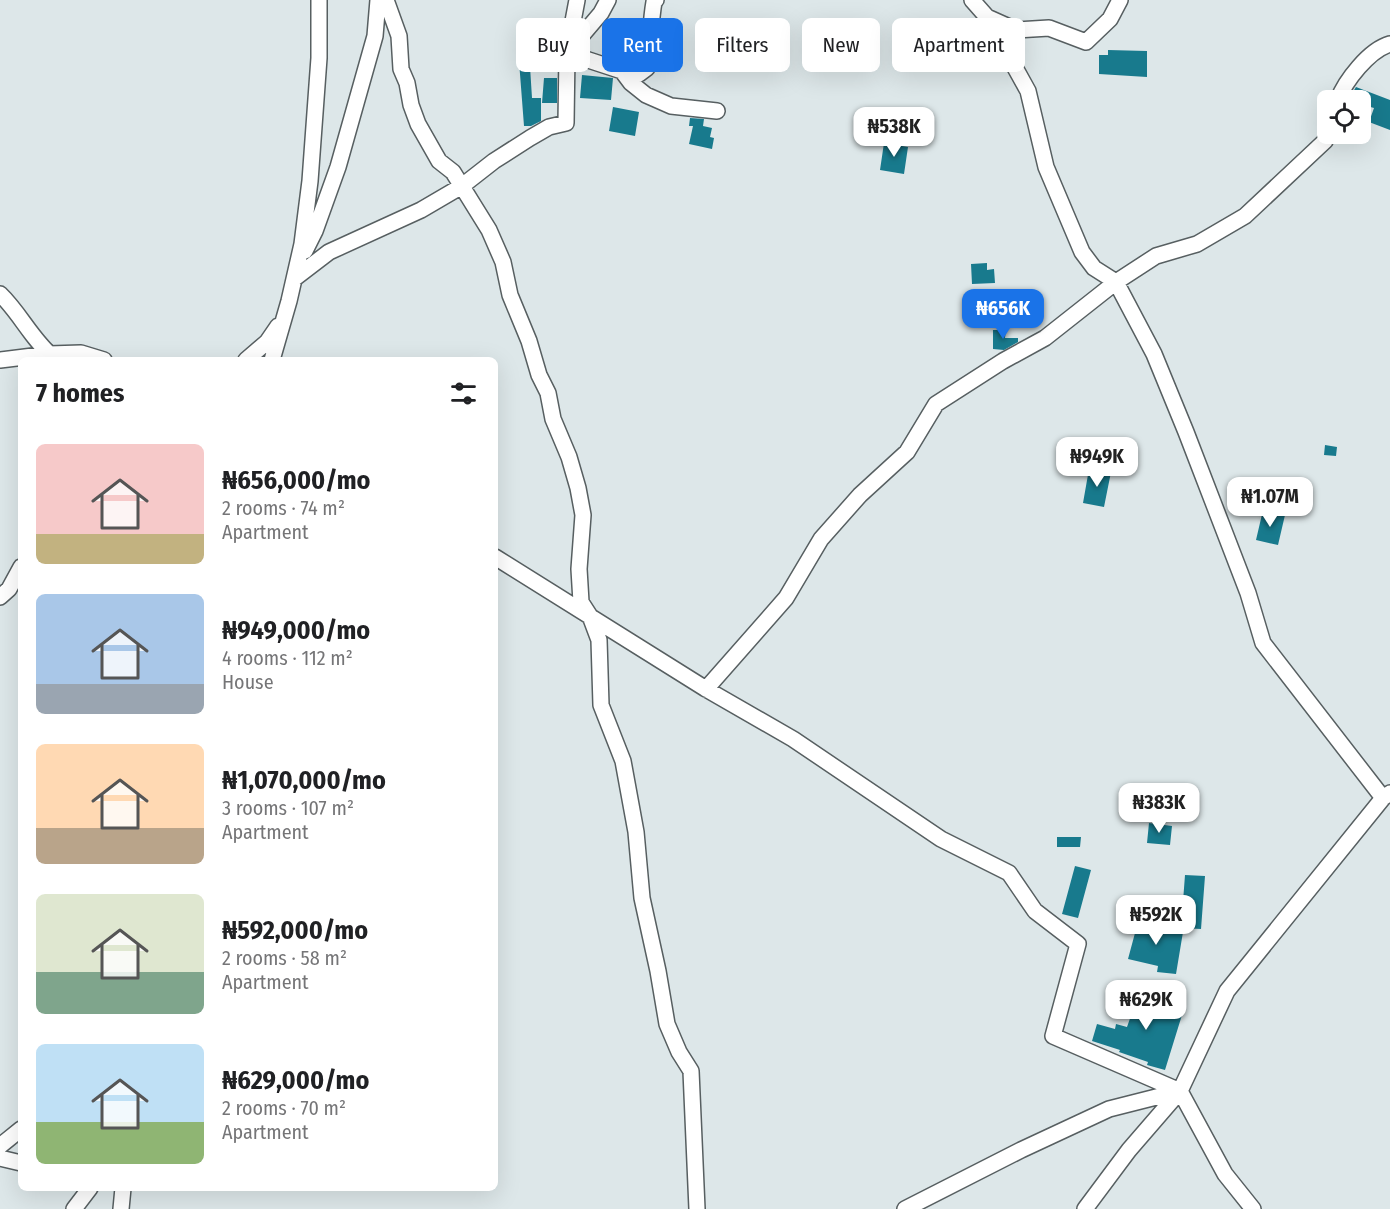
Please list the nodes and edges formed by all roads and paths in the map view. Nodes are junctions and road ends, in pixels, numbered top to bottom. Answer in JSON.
{"nodes":[{"id":1,"x":319,"y":0,"type":"edge"},
{"id":2,"x":378,"y":0,"type":"edge"},
{"id":3,"x":386,"y":0,"type":"edge"},
{"id":4,"x":576,"y":0,"type":"edge"},
{"id":5,"x":608,"y":0,"type":"edge"},
{"id":6,"x":656,"y":0,"type":"edge"},
{"id":7,"x":972,"y":0,"type":"edge"},
{"id":8,"x":1120,"y":0,"type":"edge"},
{"id":9,"x":987,"y":17,"type":"junction"},
{"id":10,"x":573,"y":18,"type":"edge"},
{"id":11,"x":651,"y":18,"type":"edge"},
{"id":12,"x":590,"y":26,"type":"edge"},
{"id":13,"x":1390,"y":44,"type":"edge"},
{"id":14,"x":567,"y":72,"type":"edge"},
{"id":15,"x":623,"y":72,"type":"edge"},
{"id":16,"x":1341,"y":90,"type":"edge"},
{"id":17,"x":717,"y":111,"type":"dead end"},
{"id":18,"x":1322,"y":144,"type":"edge"},
{"id":19,"x":462,"y":186,"type":"junction"},
{"id":20,"x":296,"y":272,"type":"junction"},
{"id":21,"x":1116,"y":282,"type":"junction"},
{"id":22,"x":0,"y":294,"type":"edge"},
{"id":23,"x":285,"y":316,"type":"junction"},
{"id":24,"x":53,"y":357,"type":"edge"},
{"id":25,"x":94,"y":357,"type":"edge"},
{"id":26,"x":250,"y":357,"type":"edge"},
{"id":27,"x":273,"y":357,"type":"edge"},
{"id":28,"x":18,"y":359,"type":"edge"},
{"id":29,"x":0,"y":360,"type":"edge"},
{"id":30,"x":498,"y":559,"type":"edge"},
{"id":31,"x":18,"y":572,"type":"edge"},
{"id":32,"x":0,"y":597,"type":"edge"},
{"id":33,"x":590,"y":616,"type":"junction"},
{"id":34,"x":706,"y":689,"type":"junction"},
{"id":35,"x":1387,"y":796,"type":"edge"},
{"id":36,"x":1180,"y":1092,"type":"junction"},
{"id":37,"x":18,"y":1131,"type":"edge"},
{"id":38,"x":0,"y":1146,"type":"edge"},
{"id":39,"x":0,"y":1158,"type":"edge"},
{"id":40,"x":18,"y":1162,"type":"edge"},
{"id":41,"x":88,"y":1191,"type":"edge"},
{"id":42,"x":123,"y":1191,"type":"edge"},
{"id":43,"x":74,"y":1209,"type":"edge"},
{"id":44,"x":121,"y":1209,"type":"edge"},
{"id":45,"x":697,"y":1209,"type":"edge"},
{"id":46,"x":905,"y":1209,"type":"edge"},
{"id":47,"x":1085,"y":1209,"type":"edge"},
{"id":48,"x":1253,"y":1209,"type":"edge"}],
"edges":[{"from":1,"to":20,"type":"street"},
{"from":2,"to":20,"type":"street"},
{"from":3,"to":19,"type":"street"},
{"from":4,"to":10,"type":"street"},
{"from":5,"to":12,"type":"street"},
{"from":6,"to":11,"type":"street"},
{"from":7,"to":9,"type":"street"},
{"from":8,"to":9,"type":"street"},
{"from":9,"to":21,"type":"street"},
{"from":13,"to":16,"type":"street"},
{"from":14,"to":19,"type":"street"},
{"from":15,"to":17,"type":"street"},
{"from":18,"to":21,"type":"street"},
{"from":19,"to":20,"type":"street"},
{"from":19,"to":33,"type":"street"},
{"from":20,"to":23,"type":"street"},
{"from":21,"to":34,"type":"street"},
{"from":21,"to":35,"type":"street"},
{"from":22,"to":24,"type":"street"},
{"from":23,"to":26,"type":"street"},
{"from":23,"to":27,"type":"street"},
{"from":24,"to":25,"type":"street"},
{"from":28,"to":29,"type":"street"},
{"from":30,"to":33,"type":"street"},
{"from":31,"to":32,"type":"street"},
{"from":33,"to":34,"type":"street"},
{"from":33,"to":45,"type":"street"},
{"from":34,"to":36,"type":"street"},
{"from":35,"to":36,"type":"street"},
{"from":36,"to":46,"type":"street"},
{"from":36,"to":47,"type":"street"},
{"from":36,"to":48,"type":"street"},
{"from":37,"to":38,"type":"street"},
{"from":39,"to":40,"type":"street"},
{"from":41,"to":43,"type":"street"},
{"from":42,"to":44,"type":"street"}]}
